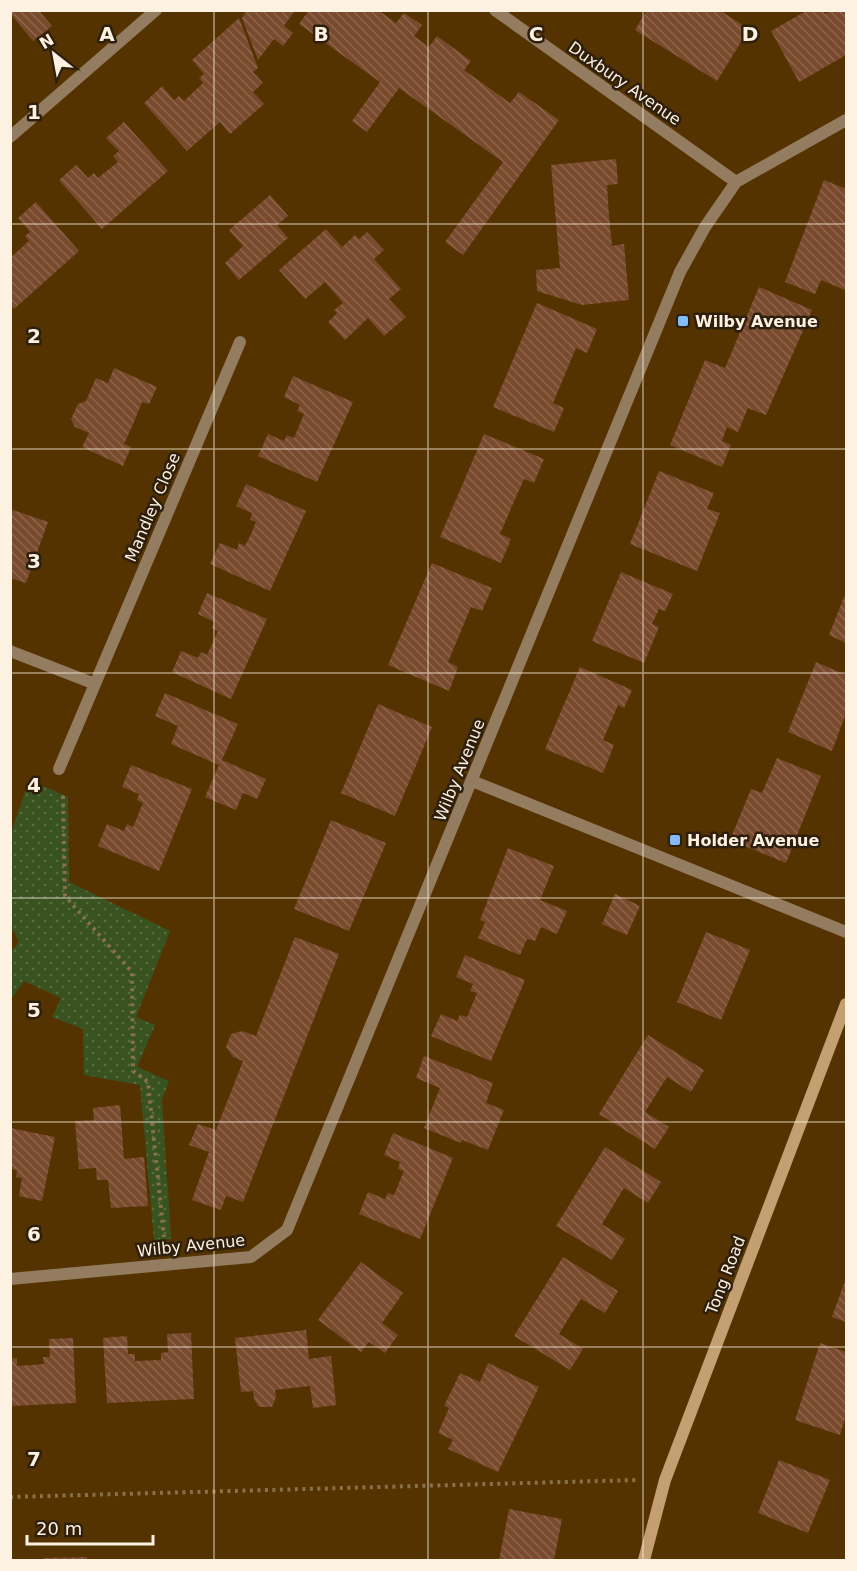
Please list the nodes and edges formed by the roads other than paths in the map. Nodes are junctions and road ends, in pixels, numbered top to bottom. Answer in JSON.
{"nodes":[{"id":1,"x":156,"y":10,"type":"edge"},
{"id":2,"x":495,"y":10,"type":"edge"},
{"id":3,"x":846,"y":120,"type":"edge"},
{"id":4,"x":10,"y":137,"type":"edge"},
{"id":5,"x":736,"y":182,"type":"junction"},
{"id":6,"x":240,"y":342,"type":"dead end"},
{"id":7,"x":10,"y":651,"type":"edge"},
{"id":8,"x":95,"y":684,"type":"junction"},
{"id":9,"x":59,"y":769,"type":"road end"},
{"id":10,"x":472,"y":781,"type":"junction"},
{"id":11,"x":846,"y":932,"type":"edge"},
{"id":12,"x":846,"y":1004,"type":"edge"},
{"id":13,"x":10,"y":1279,"type":"edge"},
{"id":14,"x":644,"y":1560,"type":"edge"}],
"edges":[{"from":1,"to":4,"type":"street"},
{"from":2,"to":5,"type":"street","name":"Duxbury Avenue"},
{"from":3,"to":5,"type":"street","name":"Wilby Avenue"},
{"from":5,"to":10,"type":"street","name":"Wilby Avenue"},
{"from":6,"to":8,"type":"street","name":"Mandley Close"},
{"from":7,"to":8,"type":"street"},
{"from":8,"to":9,"type":"street","name":"Mandley Close"},
{"from":10,"to":11,"type":"street"},
{"from":10,"to":13,"type":"street","name":"Wilby Avenue"},
{"from":12,"to":14,"type":"street","name":"Tong Road"}]}
